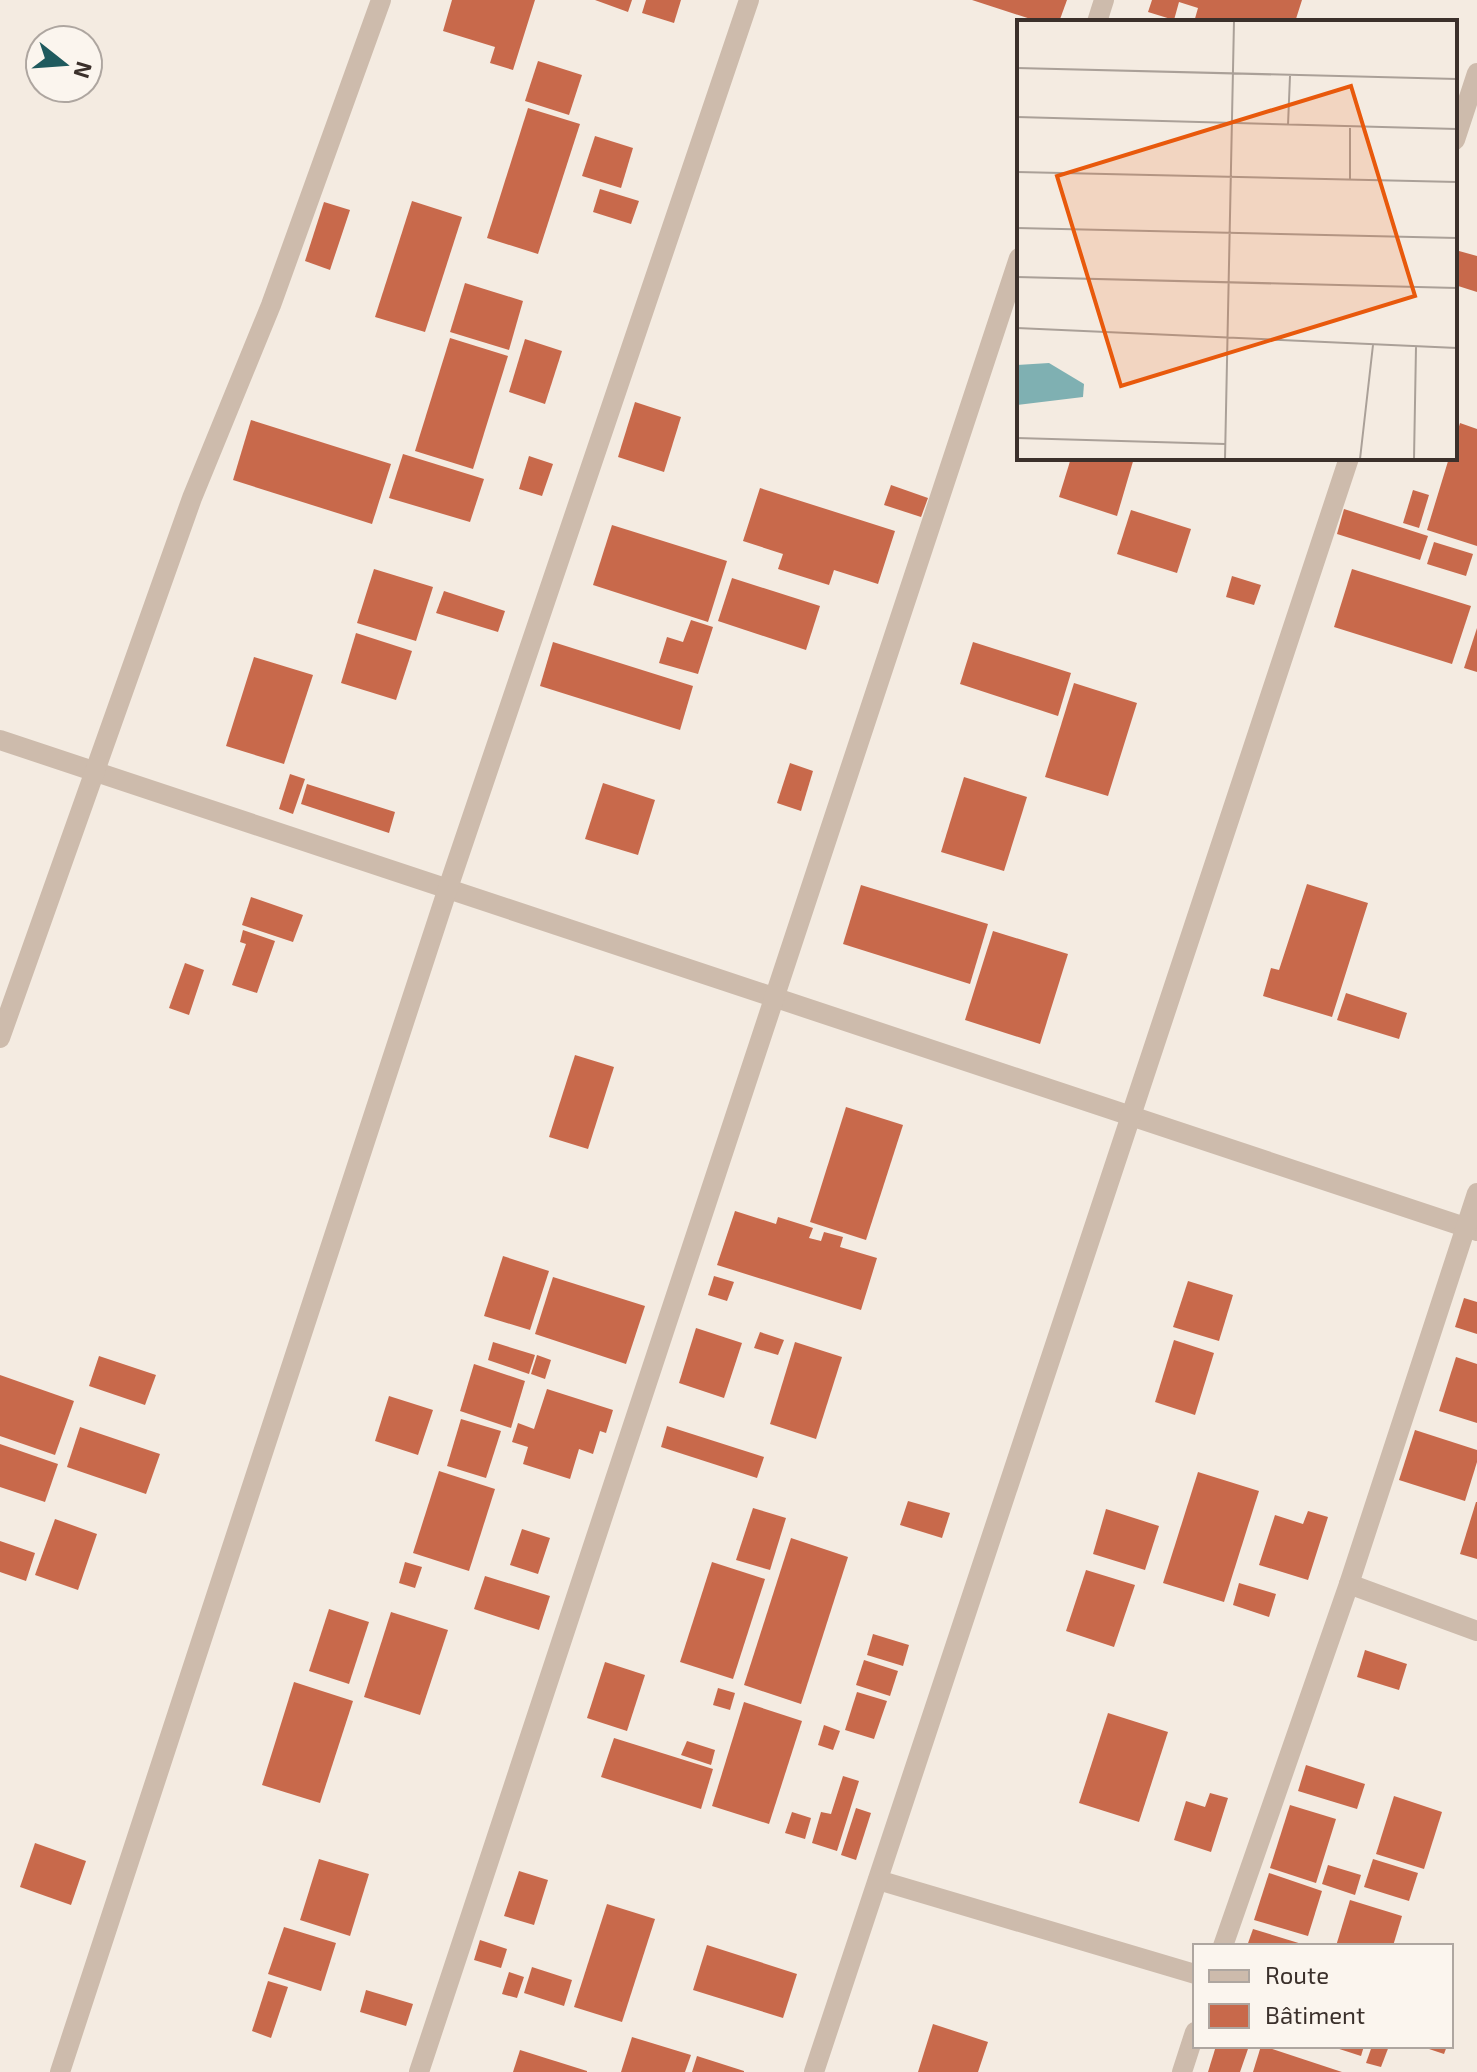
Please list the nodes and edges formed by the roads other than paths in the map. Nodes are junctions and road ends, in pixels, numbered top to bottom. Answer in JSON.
{"nodes":[{"id":1,"x":381,"y":0,"type":"edge"},
{"id":2,"x":749,"y":0,"type":"edge"},
{"id":3,"x":1104,"y":0,"type":"edge"},
{"id":4,"x":1098,"y":20,"type":"edge"},
{"id":5,"x":1477,"y":73,"type":"edge"},
{"id":6,"x":1457,"y":134,"type":"edge"},
{"id":7,"x":1017,"y":264,"type":"edge"},
{"id":8,"x":1348,"y":460,"type":"edge"},
{"id":9,"x":0,"y":740,"type":"edge"},
{"id":10,"x":94,"y":770,"type":"junction"},
{"id":11,"x":448,"y":888,"type":"junction"},
{"id":12,"x":775,"y":998,"type":"junction"},
{"id":13,"x":0,"y":1038,"type":"edge"},
{"id":14,"x":1131,"y":1116,"type":"junction"},
{"id":15,"x":1477,"y":1193,"type":"edge"},
{"id":16,"x":1471,"y":1229,"type":"edge"},
{"id":17,"x":1349,"y":1584,"type":"junction"},
{"id":18,"x":1477,"y":1631,"type":"edge"},
{"id":19,"x":878,"y":1880,"type":"junction"},
{"id":20,"x":1224,"y":1944,"type":"edge"},
{"id":21,"x":1193,"y":1973,"type":"edge"},
{"id":22,"x":1193,"y":2038,"type":"edge"},
{"id":23,"x":60,"y":2072,"type":"edge"},
{"id":24,"x":419,"y":2072,"type":"edge"},
{"id":25,"x":814,"y":2072,"type":"edge"},
{"id":26,"x":1182,"y":2072,"type":"edge"}],
"edges":[{"from":1,"to":10,"type":"street"},
{"from":2,"to":11,"type":"street"},
{"from":3,"to":4,"type":"street"},
{"from":5,"to":6,"type":"street"},
{"from":7,"to":12,"type":"street"},
{"from":8,"to":14,"type":"street"},
{"from":9,"to":10,"type":"street"},
{"from":10,"to":11,"type":"street"},
{"from":10,"to":13,"type":"street"},
{"from":11,"to":12,"type":"street"},
{"from":11,"to":23,"type":"street"},
{"from":12,"to":14,"type":"street"},
{"from":12,"to":24,"type":"street"},
{"from":14,"to":16,"type":"street"},
{"from":14,"to":19,"type":"street"},
{"from":15,"to":16,"type":"street"},
{"from":16,"to":17,"type":"street"},
{"from":17,"to":18,"type":"street"},
{"from":17,"to":20,"type":"street"},
{"from":19,"to":21,"type":"street"},
{"from":19,"to":25,"type":"street"},
{"from":22,"to":26,"type":"street"}]}
